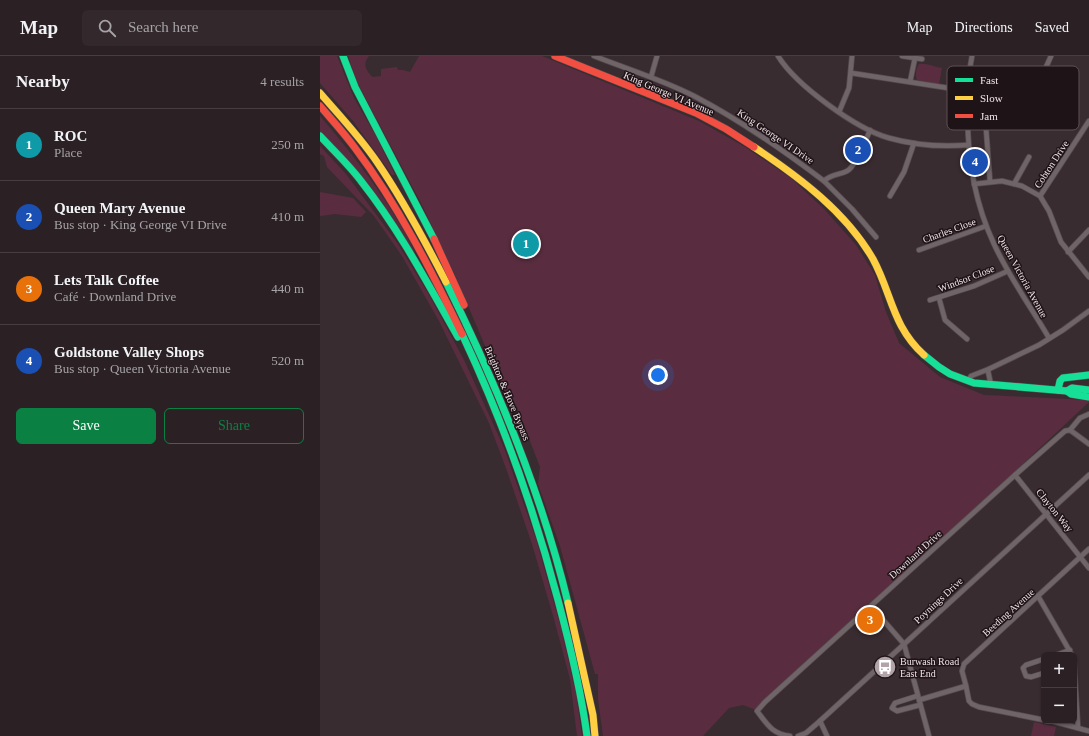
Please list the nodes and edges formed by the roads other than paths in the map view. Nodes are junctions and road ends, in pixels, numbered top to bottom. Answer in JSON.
{"nodes":[{"id":1,"x":343,"y":56,"type":"edge"},
{"id":2,"x":555,"y":56,"type":"edge"},
{"id":3,"x":594,"y":56,"type":"edge"},
{"id":4,"x":657,"y":56,"type":"edge"},
{"id":5,"x":778,"y":56,"type":"edge"},
{"id":6,"x":852,"y":56,"type":"edge"},
{"id":7,"x":902,"y":56,"type":"edge"},
{"id":8,"x":972,"y":56,"type":"edge"},
{"id":9,"x":1051,"y":56,"type":"edge"},
{"id":10,"x":915,"y":58,"type":"junction"},
{"id":11,"x":922,"y":59,"type":"dead end"},
{"id":12,"x":971,"y":66,"type":"edge"},
{"id":13,"x":1046,"y":66,"type":"edge"},
{"id":14,"x":851,"y":73,"type":"junction"},
{"id":15,"x":651,"y":77,"type":"junction"},
{"id":16,"x":910,"y":82,"type":"junction"},
{"id":17,"x":947,"y":88,"type":"edge"},
{"id":18,"x":320,"y":93,"type":"edge"},
{"id":19,"x":320,"y":106,"type":"edge"},
{"id":20,"x":839,"y":112,"type":"junction"},
{"id":21,"x":1089,"y":121,"type":"edge"},
{"id":22,"x":870,"y":130,"type":"junction"},
{"id":23,"x":968,"y":130,"type":"edge"},
{"id":24,"x":986,"y":130,"type":"edge"},
{"id":25,"x":320,"y":136,"type":"edge"},
{"id":26,"x":914,"y":143,"type":"junction"},
{"id":27,"x":968,"y":145,"type":"junction"},
{"id":28,"x":1029,"y":157,"type":"dead end"},
{"id":29,"x":824,"y":181,"type":"junction"},
{"id":30,"x":990,"y":181,"type":"junction"},
{"id":31,"x":974,"y":184,"type":"junction"},
{"id":32,"x":1014,"y":184,"type":"junction"},
{"id":33,"x":890,"y":196,"type":"dead end"},
{"id":34,"x":1040,"y":196,"type":"junction"},
{"id":35,"x":986,"y":226,"type":"junction"},
{"id":36,"x":1089,"y":230,"type":"edge"},
{"id":37,"x":876,"y":237,"type":"dead end"},
{"id":38,"x":919,"y":250,"type":"dead end"},
{"id":39,"x":1068,"y":252,"type":"junction"},
{"id":40,"x":1008,"y":271,"type":"junction"},
{"id":41,"x":1089,"y":277,"type":"edge"},
{"id":42,"x":939,"y":298,"type":"junction"},
{"id":43,"x":930,"y":300,"type":"dead end"},
{"id":44,"x":1089,"y":311,"type":"edge"},
{"id":45,"x":1049,"y":338,"type":"junction"},
{"id":46,"x":967,"y":339,"type":"dead end"},
{"id":47,"x":475,"y":341,"type":"junction"},
{"id":48,"x":989,"y":368,"type":"junction"},
{"id":49,"x":1089,"y":376,"type":"edge"},
{"id":50,"x":482,"y":378,"type":"junction"},
{"id":51,"x":968,"y":381,"type":"junction"},
{"id":52,"x":991,"y":385,"type":"junction"},
{"id":53,"x":1058,"y":390,"type":"junction"},
{"id":54,"x":1089,"y":390,"type":"edge"},
{"id":55,"x":1067,"y":391,"type":"junction"},
{"id":56,"x":1089,"y":397,"type":"edge"},
{"id":57,"x":1089,"y":414,"type":"edge"},
{"id":58,"x":1070,"y":430,"type":"junction"},
{"id":59,"x":1089,"y":444,"type":"edge"},
{"id":60,"x":1015,"y":475,"type":"junction"},
{"id":61,"x":1089,"y":475,"type":"edge"},
{"id":62,"x":1046,"y":513,"type":"junction"},
{"id":63,"x":1089,"y":549,"type":"edge"},
{"id":64,"x":1081,"y":557,"type":"junction"},
{"id":65,"x":1089,"y":568,"type":"edge"},
{"id":66,"x":1038,"y":596,"type":"junction"},
{"id":67,"x":871,"y":606,"type":"junction"},
{"id":68,"x":904,"y":644,"type":"junction"},
{"id":69,"x":1070,"y":652,"type":"edge"},
{"id":70,"x":1041,"y":660,"type":"edge"},
{"id":71,"x":1041,"y":674,"type":"edge"},
{"id":72,"x":966,"y":686,"type":"junction"},
{"id":73,"x":1076,"y":688,"type":"edge"},
{"id":74,"x":919,"y":700,"type":"junction"},
{"id":75,"x":1041,"y":719,"type":"edge"},
{"id":76,"x":820,"y":721,"type":"junction"},
{"id":77,"x":1063,"y":724,"type":"edge"},
{"id":78,"x":1078,"y":728,"type":"junction"},
{"id":79,"x":1089,"y":731,"type":"edge"},
{"id":80,"x":806,"y":733,"type":"junction"},
{"id":81,"x":587,"y":736,"type":"edge"},
{"id":82,"x":595,"y":736,"type":"edge"},
{"id":83,"x":782,"y":736,"type":"edge"},
{"id":84,"x":790,"y":736,"type":"edge"},
{"id":85,"x":798,"y":736,"type":"edge"},
{"id":86,"x":811,"y":736,"type":"edge"},
{"id":87,"x":827,"y":736,"type":"edge"},
{"id":88,"x":929,"y":736,"type":"edge"}],
"edges":[{"from":1,"to":47,"type":"main road"},
{"from":2,"to":51,"type":"main road","name":"King George VI Avenue"},
{"from":3,"to":15,"type":"street","name":"King George VI Drive"},
{"from":4,"to":15,"type":"street"},
{"from":5,"to":20,"type":"street"},
{"from":6,"to":14,"type":"street"},
{"from":7,"to":10,"type":"street"},
{"from":8,"to":12,"type":"street","name":"Queen Victoria Avenue"},
{"from":9,"to":13,"type":"street"},
{"from":10,"to":11,"type":"street"},
{"from":10,"to":16,"type":"street"},
{"from":14,"to":16,"type":"street"},
{"from":14,"to":20,"type":"street"},
{"from":15,"to":29,"type":"street","name":"King George VI Drive"},
{"from":16,"to":17,"type":"street"},
{"from":18,"to":47,"type":"main road","name":"Brighton & Hove Bypass"},
{"from":19,"to":50,"type":"main road","name":"Brighton & Hove Bypass"},
{"from":20,"to":22,"type":"street"},
{"from":21,"to":34,"type":"street","name":"Cobton Drive"},
{"from":22,"to":26,"type":"street"},
{"from":22,"to":29,"type":"street"},
{"from":23,"to":27,"type":"street","name":"Queen Victoria Avenue"},
{"from":24,"to":30,"type":"street"},
{"from":25,"to":50,"type":"main road"},
{"from":26,"to":27,"type":"street"},
{"from":26,"to":33,"type":"street"},
{"from":27,"to":31,"type":"street","name":"Queen Victoria Avenue"},
{"from":28,"to":32,"type":"street"},
{"from":29,"to":37,"type":"street","name":"King George VI Drive"},
{"from":30,"to":31,"type":"street"},
{"from":30,"to":32,"type":"street"},
{"from":31,"to":35,"type":"street","name":"Queen Victoria Avenue"},
{"from":32,"to":34,"type":"street"},
{"from":34,"to":39,"type":"street"},
{"from":35,"to":38,"type":"street","name":"Charles Close"},
{"from":35,"to":40,"type":"street","name":"Queen Victoria Avenue"},
{"from":36,"to":39,"type":"street"},
{"from":39,"to":41,"type":"street"},
{"from":40,"to":42,"type":"street","name":"Windsor Close"},
{"from":40,"to":45,"type":"street","name":"Queen Victoria Avenue"},
{"from":42,"to":43,"type":"street","name":"Windsor Close"},
{"from":42,"to":46,"type":"street"},
{"from":44,"to":45,"type":"street"},
{"from":45,"to":48,"type":"street"},
{"from":47,"to":82,"type":"main road","name":"Brighton & Hove Bypass"},
{"from":48,"to":51,"type":"street"},
{"from":48,"to":52,"type":"street"},
{"from":49,"to":53,"type":"main road"},
{"from":50,"to":81,"type":"main road","name":"Brighton & Hove Bypass"},
{"from":51,"to":52,"type":"main road","name":"King George VI Avenue"},
{"from":52,"to":53,"type":"main road","name":"King George VI Avenue"},
{"from":53,"to":55,"type":"main road","name":"King George VI Avenue"},
{"from":54,"to":55,"type":"main road","name":"King George VI Avenue"},
{"from":55,"to":56,"type":"main road","name":"King George VI Avenue"},
{"from":57,"to":58,"type":"street","name":"Downland Drive"},
{"from":58,"to":59,"type":"street"},
{"from":58,"to":60,"type":"street","name":"Downland Drive"},
{"from":60,"to":62,"type":"street","name":"Clayton Way"},
{"from":60,"to":67,"type":"street","name":"Downland Drive"},
{"from":61,"to":62,"type":"street","name":"Poynings Drive"},
{"from":62,"to":64,"type":"street","name":"Clayton Way"},
{"from":62,"to":68,"type":"street","name":"Poynings Drive"},
{"from":63,"to":64,"type":"street","name":"Beeding Avenue"},
{"from":64,"to":65,"type":"street","name":"Clayton Way"},
{"from":64,"to":66,"type":"street","name":"Beeding Avenue"},
{"from":66,"to":69,"type":"street"},
{"from":66,"to":72,"type":"street","name":"Beeding Avenue"},
{"from":67,"to":68,"type":"street"},
{"from":67,"to":83,"type":"street","name":"Downland Drive"},
{"from":68,"to":74,"type":"street"},
{"from":68,"to":76,"type":"street","name":"Poynings Drive"},
{"from":70,"to":71,"type":"street"},
{"from":72,"to":74,"type":"street"},
{"from":72,"to":75,"type":"street"},
{"from":73,"to":78,"type":"street"},
{"from":74,"to":74,"type":"street"},
{"from":74,"to":88,"type":"street"},
{"from":76,"to":80,"type":"street","name":"Poynings Drive"},
{"from":76,"to":87,"type":"street"},
{"from":77,"to":78,"type":"street"},
{"from":78,"to":79,"type":"street"},
{"from":80,"to":85,"type":"street","name":"Poynings Drive"},
{"from":80,"to":86,"type":"street"},
{"from":83,"to":84,"type":"street"}]}
